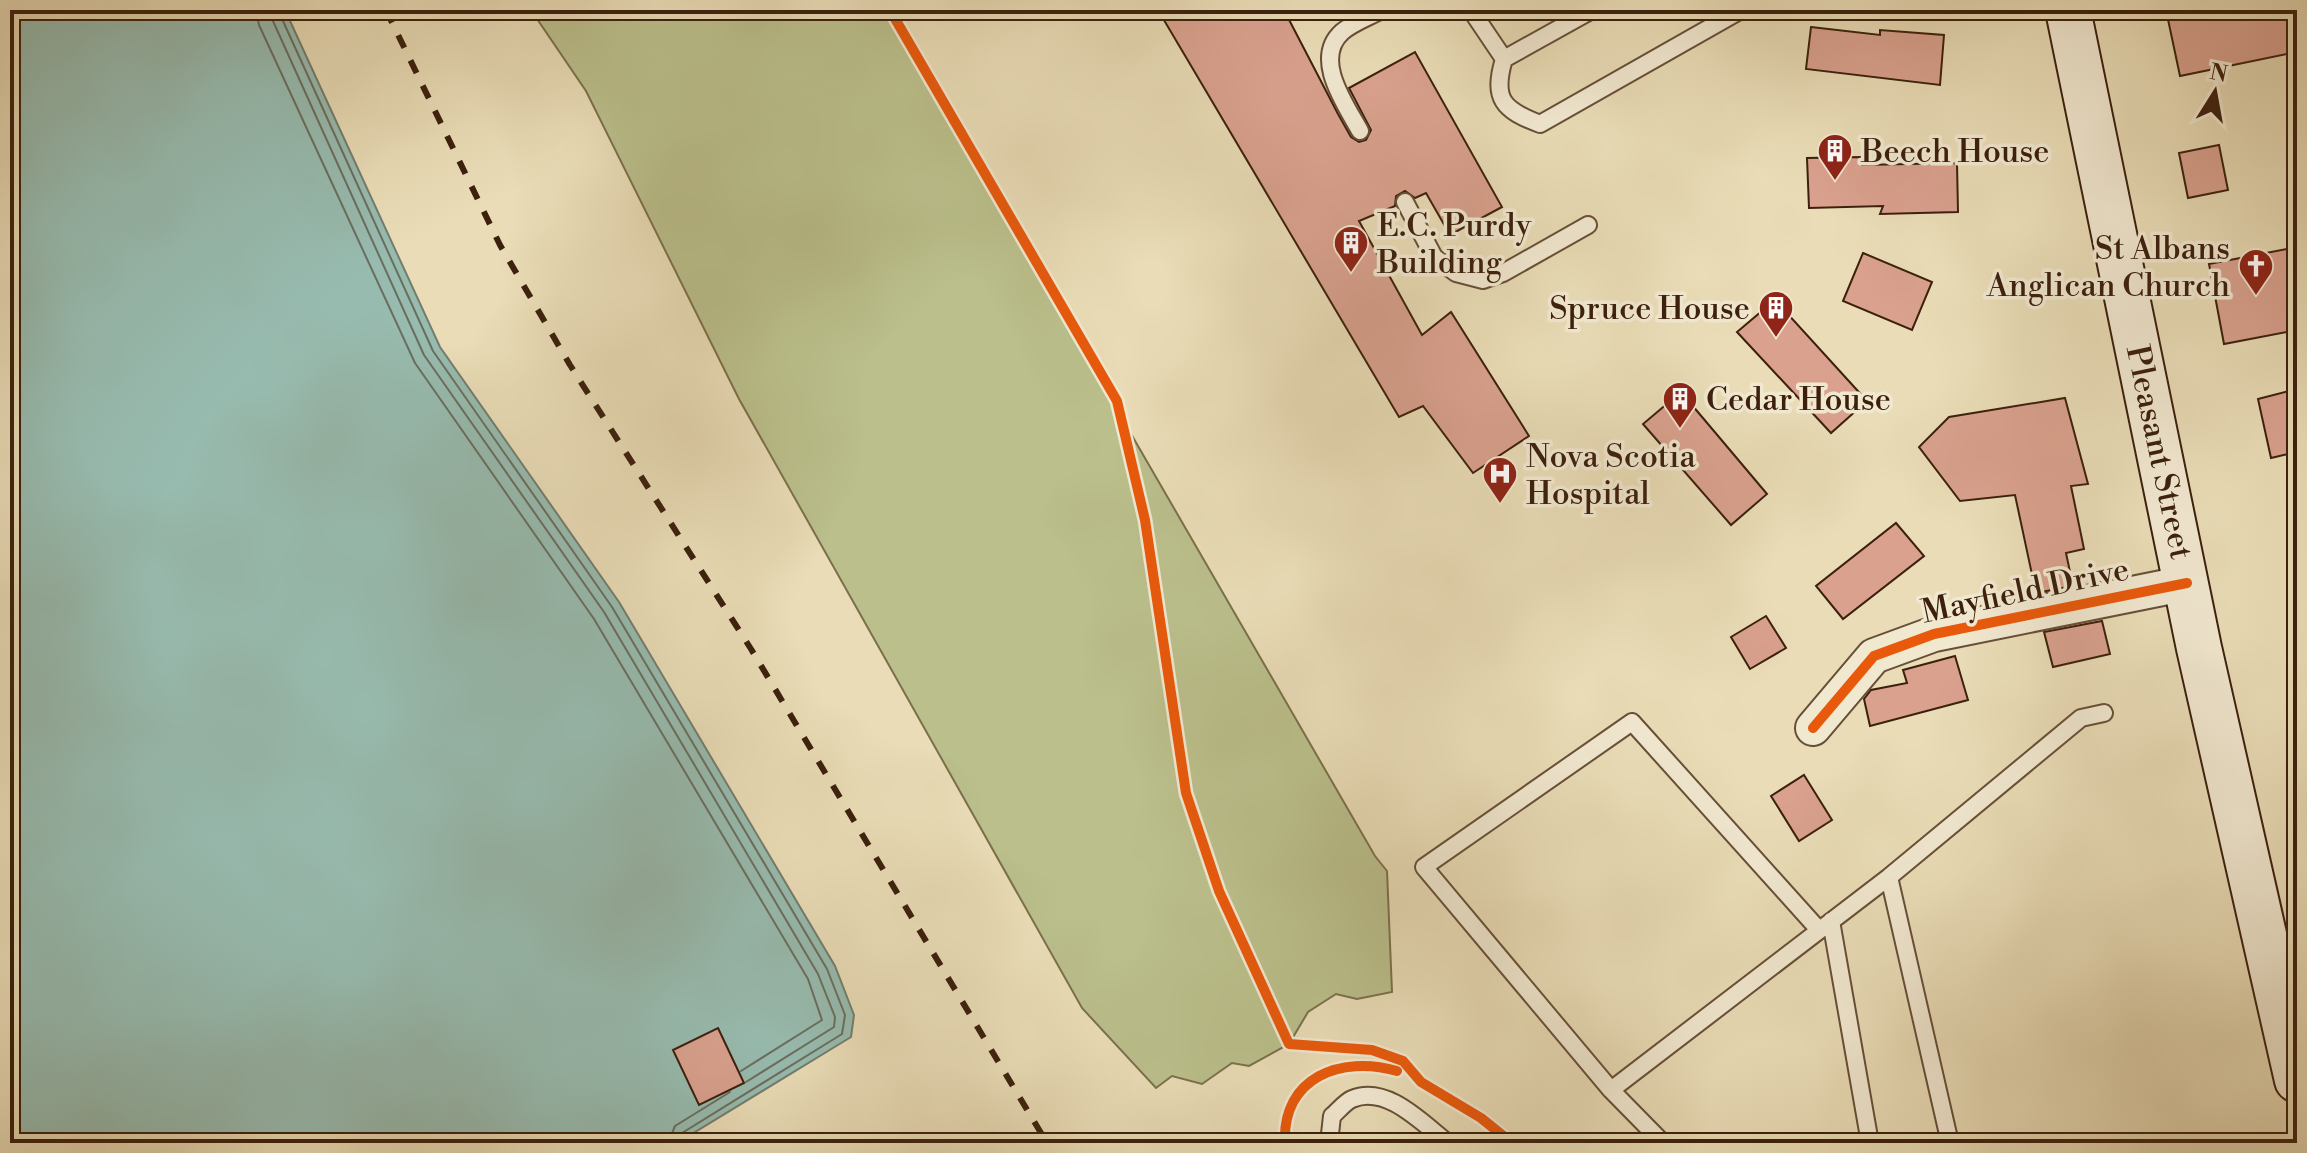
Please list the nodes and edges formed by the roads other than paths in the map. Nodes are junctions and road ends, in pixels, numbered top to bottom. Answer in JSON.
{"nodes":[{"id":1,"x":1381,"y":10,"type":"edge"},
{"id":2,"x":1471,"y":10,"type":"edge"},
{"id":3,"x":1592,"y":10,"type":"edge"},
{"id":4,"x":1741,"y":10,"type":"edge"},
{"id":5,"x":2068,"y":10,"type":"edge"},
{"id":6,"x":1504,"y":59,"type":"junction"},
{"id":7,"x":1360,"y":131,"type":"dead end"},
{"id":8,"x":1405,"y":202,"type":"dead end"},
{"id":9,"x":1588,"y":225,"type":"dead end"},
{"id":10,"x":2187,"y":583,"type":"junction"},
{"id":11,"x":2104,"y":713,"type":"dead end"},
{"id":12,"x":1813,"y":728,"type":"dead end"},
{"id":13,"x":1889,"y":877,"type":"junction"},
{"id":14,"x":1825,"y":926,"type":"junction"},
{"id":15,"x":2297,"y":1080,"type":"edge"},
{"id":16,"x":1611,"y":1090,"type":"junction"},
{"id":17,"x":1329,"y":1143,"type":"edge"},
{"id":18,"x":1448,"y":1143,"type":"edge"},
{"id":19,"x":1663,"y":1143,"type":"edge"},
{"id":20,"x":1870,"y":1143,"type":"edge"},
{"id":21,"x":1950,"y":1143,"type":"edge"}],
"edges":[{"from":1,"to":7,"type":"lane"},
{"from":2,"to":6,"type":"lane"},
{"from":3,"to":6,"type":"lane"},
{"from":4,"to":6,"type":"lane"},
{"from":5,"to":10,"type":"main road","name":"Pleasant Street"},
{"from":8,"to":9,"type":"lane"},
{"from":10,"to":12,"type":"street","name":"Mayfield Drive"},
{"from":10,"to":15,"type":"main road","name":"Pleasant Street"},
{"from":11,"to":13,"type":"lane"},
{"from":13,"to":14,"type":"lane"},
{"from":13,"to":21,"type":"lane"},
{"from":14,"to":16,"type":"lane"},
{"from":14,"to":16,"type":"lane"},
{"from":14,"to":20,"type":"lane"},
{"from":16,"to":19,"type":"lane"},
{"from":17,"to":18,"type":"lane"}]}
